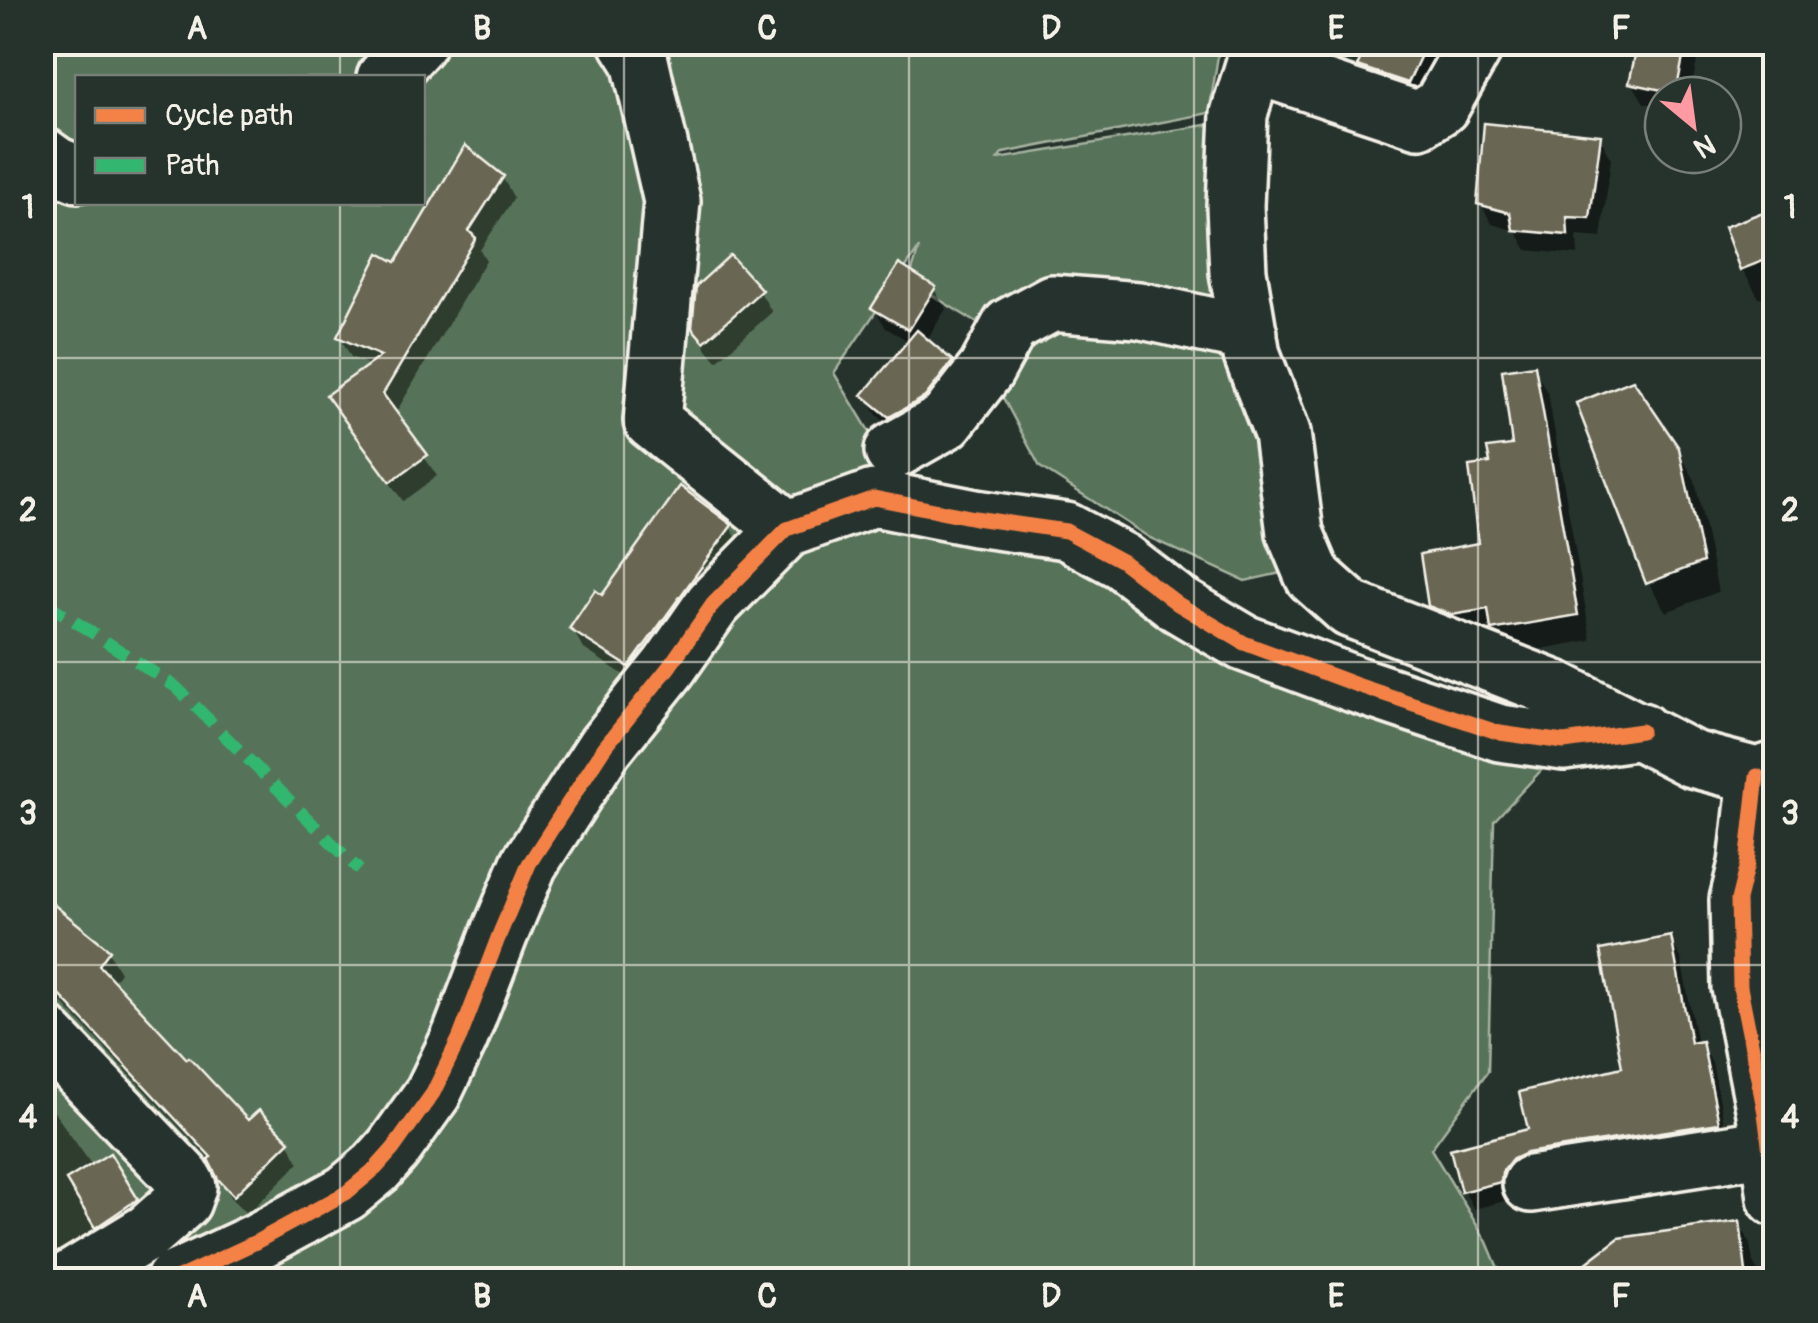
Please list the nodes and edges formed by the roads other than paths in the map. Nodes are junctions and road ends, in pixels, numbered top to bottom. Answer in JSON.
{"nodes":[{"id":1,"x":418,"y":42,"type":"edge"},
{"id":2,"x":628,"y":42,"type":"edge"},
{"id":3,"x":1477,"y":42,"type":"edge"},
{"id":4,"x":1257,"y":54,"type":"edge"},
{"id":5,"x":388,"y":75,"type":"edge"},
{"id":6,"x":42,"y":155,"type":"edge"},
{"id":7,"x":75,"y":173,"type":"edge"},
{"id":8,"x":1249,"y":334,"type":"junction"},
{"id":9,"x":893,"y":450,"type":"dead end"},
{"id":10,"x":786,"y":529,"type":"junction"},
{"id":11,"x":1641,"y":732,"type":"junction"},
{"id":12,"x":1766,"y":773,"type":"edge"},
{"id":13,"x":42,"y":1031,"type":"edge"},
{"id":14,"x":1772,"y":1172,"type":"edge"},
{"id":15,"x":1531,"y":1184,"type":"dead end"},
{"id":16,"x":291,"y":1224,"type":"junction"},
{"id":17,"x":69,"y":1280,"type":"edge"},
{"id":18,"x":174,"y":1280,"type":"edge"},
{"id":19,"x":240,"y":1280,"type":"edge"}],
"edges":[{"from":1,"to":5,"type":"street"},
{"from":2,"to":10,"type":"street"},
{"from":3,"to":4,"type":"street"},
{"from":4,"to":8,"type":"street"},
{"from":6,"to":7,"type":"street"},
{"from":8,"to":9,"type":"street"},
{"from":8,"to":11,"type":"street"},
{"from":10,"to":11,"type":"street"},
{"from":10,"to":16,"type":"street"},
{"from":11,"to":12,"type":"street"},
{"from":12,"to":14,"type":"street"},
{"from":13,"to":17,"type":"street"},
{"from":14,"to":15,"type":"street"},
{"from":16,"to":18,"type":"street"},
{"from":16,"to":19,"type":"street"}]}
